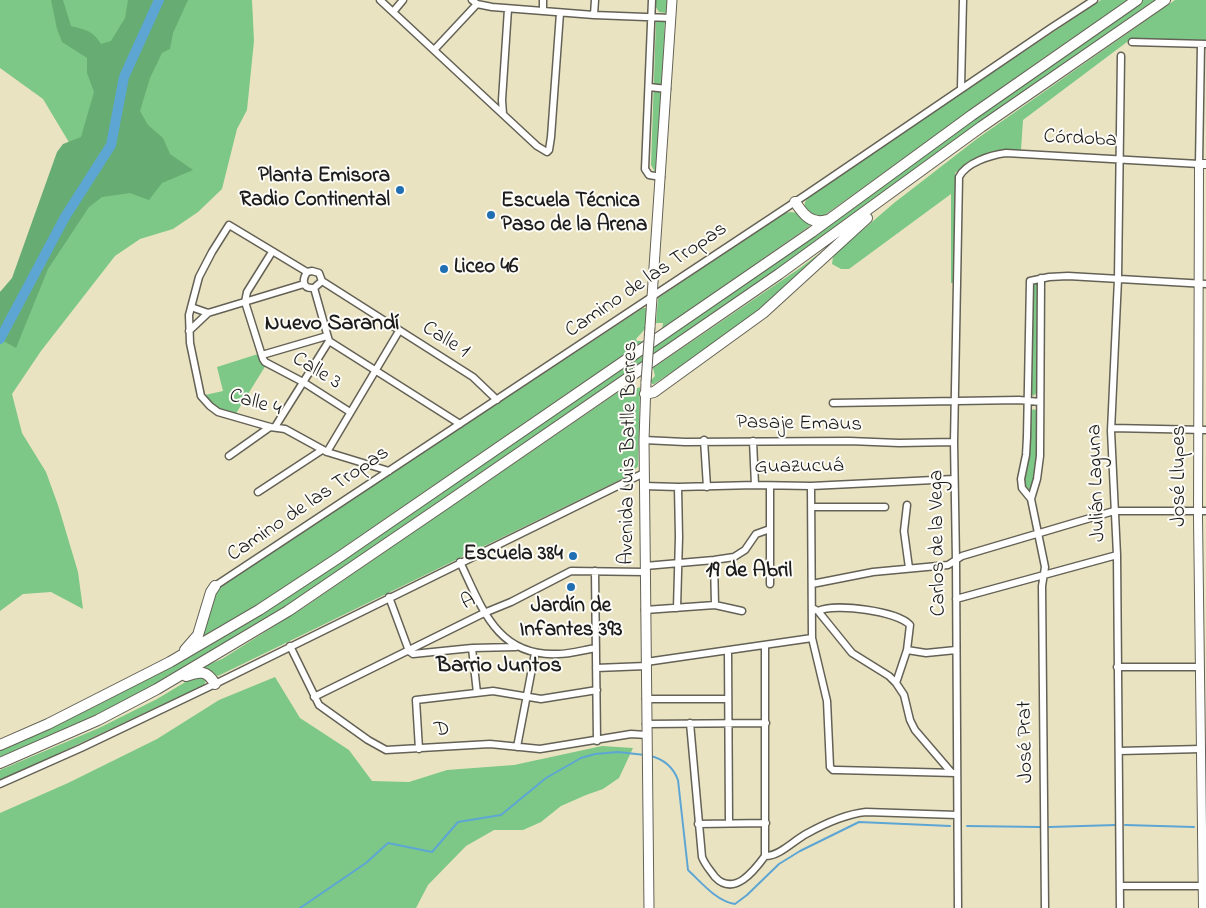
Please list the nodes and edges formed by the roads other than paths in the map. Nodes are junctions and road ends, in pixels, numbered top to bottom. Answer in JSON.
{"nodes":[{"id":1,"x":380,"y":0,"type":"edge"},
{"id":2,"x":403,"y":0,"type":"edge"},
{"id":3,"x":544,"y":0,"type":"edge"},
{"id":4,"x":595,"y":0,"type":"edge"},
{"id":5,"x":652,"y":0,"type":"edge"},
{"id":6,"x":672,"y":0,"type":"edge"},
{"id":7,"x":963,"y":0,"type":"edge"},
{"id":8,"x":1094,"y":0,"type":"edge"},
{"id":9,"x":1137,"y":0,"type":"edge"},
{"id":10,"x":1165,"y":0,"type":"edge"},
{"id":11,"x":474,"y":2,"type":"edge"},
{"id":12,"x":492,"y":4,"type":"edge"},
{"id":13,"x":508,"y":9,"type":"junction"},
{"id":14,"x":543,"y":11,"type":"junction"},
{"id":15,"x":393,"y":12,"type":"junction"},
{"id":16,"x":560,"y":13,"type":"junction"},
{"id":17,"x":594,"y":16,"type":"junction"},
{"id":18,"x":652,"y":17,"type":"junction"},
{"id":19,"x":671,"y":18,"type":"junction"},
{"id":20,"x":1132,"y":42,"type":"dead end"},
{"id":21,"x":1204,"y":44,"type":"edge"},
{"id":22,"x":434,"y":50,"type":"junction"},
{"id":23,"x":1121,"y":56,"type":"dead end"},
{"id":24,"x":648,"y":87,"type":"junction"},
{"id":25,"x":667,"y":88,"type":"junction"},
{"id":26,"x":961,"y":88,"type":"junction"},
{"id":27,"x":503,"y":114,"type":"junction"},
{"id":28,"x":1118,"y":160,"type":"junction"},
{"id":29,"x":1203,"y":164,"type":"edge"},
{"id":30,"x":661,"y":177,"type":"junction"},
{"id":31,"x":959,"y":177,"type":"joint"},
{"id":32,"x":895,"y":191,"type":"junction"},
{"id":33,"x":795,"y":202,"type":"junction"},
{"id":34,"x":830,"y":219,"type":"junction"},
{"id":35,"x":272,"y":252,"type":"junction"},
{"id":36,"x":307,"y":272,"type":"junction"},
{"id":37,"x":1041,"y":278,"type":"junction"},
{"id":38,"x":1118,"y":278,"type":"junction"},
{"id":39,"x":322,"y":281,"type":"junction"},
{"id":40,"x":304,"y":284,"type":"junction"},
{"id":41,"x":1202,"y":284,"type":"edge"},
{"id":42,"x":314,"y":288,"type":"junction"},
{"id":43,"x":652,"y":297,"type":"junction"},
{"id":44,"x":245,"y":302,"type":"junction"},
{"id":45,"x":191,"y":307,"type":"junction"},
{"id":46,"x":208,"y":314,"type":"junction"},
{"id":47,"x":189,"y":331,"type":"junction"},
{"id":48,"x":399,"y":331,"type":"junction"},
{"id":49,"x":328,"y":339,"type":"junction"},
{"id":50,"x":262,"y":355,"type":"junction"},
{"id":51,"x":375,"y":371,"type":"junction"},
{"id":52,"x":303,"y":382,"type":"junction"},
{"id":53,"x":645,"y":394,"type":"junction"},
{"id":54,"x":497,"y":400,"type":"junction"},
{"id":55,"x":955,"y":401,"type":"junction"},
{"id":56,"x":1029,"y":402,"type":"junction"},
{"id":57,"x":1040,"y":402,"type":"junction"},
{"id":58,"x":833,"y":403,"type":"dead end"},
{"id":59,"x":350,"y":412,"type":"junction"},
{"id":60,"x":460,"y":424,"type":"junction"},
{"id":61,"x":273,"y":427,"type":"junction"},
{"id":62,"x":1112,"y":428,"type":"junction"},
{"id":63,"x":1202,"y":430,"type":"edge"},
{"id":64,"x":644,"y":440,"type":"junction"},
{"id":65,"x":704,"y":440,"type":"junction"},
{"id":66,"x":754,"y":441,"type":"junction"},
{"id":67,"x":954,"y":442,"type":"junction"},
{"id":68,"x":324,"y":451,"type":"junction"},
{"id":69,"x":229,"y":456,"type":"dead end"},
{"id":70,"x":389,"y":471,"type":"junction"},
{"id":71,"x":644,"y":473,"type":"junction"},
{"id":72,"x":954,"y":479,"type":"junction"},
{"id":73,"x":755,"y":485,"type":"junction"},
{"id":74,"x":644,"y":486,"type":"junction"},
{"id":75,"x":770,"y":486,"type":"junction"},
{"id":76,"x":811,"y":486,"type":"junction"},
{"id":77,"x":678,"y":487,"type":"junction"},
{"id":78,"x":706,"y":487,"type":"junction"},
{"id":79,"x":258,"y":492,"type":"dead end"},
{"id":80,"x":1031,"y":499,"type":"junction"},
{"id":81,"x":907,"y":505,"type":"dead end"},
{"id":82,"x":812,"y":507,"type":"junction"},
{"id":83,"x":885,"y":507,"type":"dead end"},
{"id":84,"x":1114,"y":511,"type":"junction"},
{"id":85,"x":1202,"y":511,"type":"edge"},
{"id":86,"x":770,"y":529,"type":"junction"},
{"id":87,"x":1038,"y":533,"type":"junction"},
{"id":88,"x":1117,"y":555,"type":"junction"},
{"id":89,"x":714,"y":560,"type":"junction"},
{"id":90,"x":956,"y":561,"type":"junction"},
{"id":91,"x":460,"y":562,"type":"junction"},
{"id":92,"x":679,"y":563,"type":"junction"},
{"id":93,"x":909,"y":568,"type":"junction"},
{"id":94,"x":645,"y":569,"type":"junction"},
{"id":95,"x":595,"y":571,"type":"junction"},
{"id":96,"x":1044,"y":576,"type":"junction"},
{"id":97,"x":770,"y":584,"type":"dead end"},
{"id":98,"x":812,"y":584,"type":"junction"},
{"id":99,"x":215,"y":586,"type":"joint"},
{"id":100,"x":1202,"y":593,"type":"edge"},
{"id":101,"x":389,"y":598,"type":"junction"},
{"id":102,"x":956,"y":599,"type":"junction"},
{"id":103,"x":714,"y":605,"type":"junction"},
{"id":104,"x":677,"y":608,"type":"junction"},
{"id":105,"x":646,"y":610,"type":"junction"},
{"id":106,"x":816,"y":610,"type":"junction"},
{"id":107,"x":742,"y":611,"type":"dead end"},
{"id":108,"x":484,"y":613,"type":"junction"},
{"id":109,"x":812,"y":638,"type":"junction"},
{"id":110,"x":290,"y":646,"type":"junction"},
{"id":111,"x":765,"y":646,"type":"junction"},
{"id":112,"x":516,"y":647,"type":"junction"},
{"id":113,"x":472,"y":648,"type":"junction"},
{"id":114,"x":596,"y":648,"type":"junction"},
{"id":115,"x":907,"y":650,"type":"junction"},
{"id":116,"x":956,"y":650,"type":"junction"},
{"id":117,"x":409,"y":651,"type":"junction"},
{"id":118,"x":728,"y":651,"type":"junction"},
{"id":119,"x":535,"y":653,"type":"junction"},
{"id":120,"x":170,"y":662,"type":"junction"},
{"id":121,"x":646,"y":664,"type":"junction"},
{"id":122,"x":1117,"y":667,"type":"junction"},
{"id":123,"x":596,"y":668,"type":"junction"},
{"id":124,"x":1202,"y":672,"type":"edge"},
{"id":125,"x":169,"y":682,"type":"junction"},
{"id":126,"x":896,"y":683,"type":"junction"},
{"id":127,"x":215,"y":684,"type":"junction"},
{"id":128,"x":597,"y":690,"type":"junction"},
{"id":129,"x":477,"y":693,"type":"junction"},
{"id":130,"x":314,"y":697,"type":"junction"},
{"id":131,"x":526,"y":697,"type":"junction"},
{"id":132,"x":646,"y":699,"type":"junction"},
{"id":133,"x":728,"y":699,"type":"junction"},
{"id":134,"x":690,"y":723,"type":"junction"},
{"id":135,"x":728,"y":723,"type":"junction"},
{"id":136,"x":766,"y":723,"type":"junction"},
{"id":137,"x":646,"y":724,"type":"junction"},
{"id":138,"x":647,"y":735,"type":"junction"},
{"id":139,"x":597,"y":740,"type":"junction"},
{"id":140,"x":0,"y":746,"type":"edge"},
{"id":141,"x":517,"y":747,"type":"junction"},
{"id":142,"x":419,"y":749,"type":"junction"},
{"id":143,"x":1201,"y":749,"type":"junction"},
{"id":144,"x":1119,"y":751,"type":"junction"},
{"id":145,"x":0,"y":763,"type":"edge"},
{"id":146,"x":954,"y":772,"type":"junction"},
{"id":147,"x":0,"y":784,"type":"edge"},
{"id":148,"x":956,"y":815,"type":"junction"},
{"id":149,"x":729,"y":823,"type":"junction"},
{"id":150,"x":698,"y":824,"type":"junction"},
{"id":151,"x":766,"y":824,"type":"junction"},
{"id":152,"x":765,"y":856,"type":"junction"},
{"id":153,"x":1120,"y":886,"type":"junction"},
{"id":154,"x":1204,"y":886,"type":"edge"},
{"id":155,"x":649,"y":908,"type":"edge"},
{"id":156,"x":958,"y":908,"type":"edge"},
{"id":157,"x":1045,"y":908,"type":"edge"},
{"id":158,"x":1120,"y":908,"type":"edge"},
{"id":159,"x":1203,"y":908,"type":"edge"}],
"edges":[{"from":1,"to":15,"type":"street"},
{"from":2,"to":15,"type":"street"},
{"from":3,"to":14,"type":"street"},
{"from":4,"to":17,"type":"street"},
{"from":5,"to":18,"type":"street"},
{"from":6,"to":19,"type":"main road","name":"Avenida Luis Batlle Berres"},
{"from":7,"to":26,"type":"street"},
{"from":8,"to":26,"type":"street","name":"Camino de las Tropas"},
{"from":9,"to":34,"type":"highway"},
{"from":10,"to":32,"type":"highway"},
{"from":11,"to":12,"type":"street"},
{"from":11,"to":22,"type":"street"},
{"from":12,"to":13,"type":"street"},
{"from":13,"to":14,"type":"street"},
{"from":13,"to":27,"type":"street"},
{"from":14,"to":16,"type":"street"},
{"from":15,"to":22,"type":"street"},
{"from":16,"to":17,"type":"street"},
{"from":16,"to":27,"type":"street"},
{"from":17,"to":18,"type":"street"},
{"from":18,"to":19,"type":"street"},
{"from":18,"to":24,"type":"street"},
{"from":19,"to":25,"type":"main road","name":"Avenida Luis Batlle Berres"},
{"from":20,"to":21,"type":"street"},
{"from":21,"to":29,"type":"street","name":"José Llupes"},
{"from":22,"to":27,"type":"street"},
{"from":23,"to":28,"type":"street","name":"Julián Laguna"},
{"from":24,"to":25,"type":"street"},
{"from":24,"to":30,"type":"street"},
{"from":25,"to":30,"type":"main road","name":"Avenida Luis Batlle Berres"},
{"from":26,"to":33,"type":"street","name":"Camino de las Tropas"},
{"from":28,"to":29,"type":"street","name":"Córdoba"},
{"from":28,"to":31,"type":"street","name":"Córdoba"},
{"from":28,"to":38,"type":"street","name":"Julián Laguna"},
{"from":29,"to":41,"type":"street","name":"José Llupes"},
{"from":30,"to":43,"type":"main road","name":"Avenida Luis Batlle Berres"},
{"from":31,"to":55,"type":"street","name":"Carlos de la Vega"},
{"from":32,"to":53,"type":"highway"},
{"from":32,"to":125,"type":"highway"},
{"from":33,"to":34,"type":"highway"},
{"from":33,"to":43,"type":"street","name":"Camino de las Tropas"},
{"from":34,"to":120,"type":"highway"},
{"from":35,"to":36,"type":"street"},
{"from":35,"to":44,"type":"street"},
{"from":35,"to":45,"type":"street","name":"Calle 4"},
{"from":36,"to":39,"type":"street"},
{"from":36,"to":40,"type":"street"},
{"from":37,"to":38,"type":"street"},
{"from":37,"to":56,"type":"street"},
{"from":37,"to":57,"type":"street"},
{"from":38,"to":41,"type":"street"},
{"from":38,"to":62,"type":"street","name":"Julián Laguna"},
{"from":39,"to":42,"type":"street"},
{"from":39,"to":48,"type":"street","name":"Calle 1"},
{"from":40,"to":42,"type":"street"},
{"from":40,"to":44,"type":"street"},
{"from":41,"to":63,"type":"street","name":"José Llupes"},
{"from":42,"to":49,"type":"street"},
{"from":43,"to":53,"type":"main road","name":"Avenida Luis Batlle Berres","bridge":true},
{"from":43,"to":54,"type":"street","name":"Camino de las Tropas"},
{"from":44,"to":46,"type":"street"},
{"from":44,"to":50,"type":"street","name":"Calle 3"},
{"from":45,"to":46,"type":"street"},
{"from":45,"to":47,"type":"street","name":"Calle 4"},
{"from":46,"to":47,"type":"street"},
{"from":47,"to":61,"type":"street","name":"Calle 4"},
{"from":48,"to":51,"type":"street"},
{"from":48,"to":54,"type":"street","name":"Calle 1"},
{"from":49,"to":50,"type":"street"},
{"from":49,"to":51,"type":"street"},
{"from":49,"to":52,"type":"street"},
{"from":50,"to":52,"type":"street","name":"Calle 3"},
{"from":51,"to":59,"type":"street"},
{"from":51,"to":60,"type":"street"},
{"from":52,"to":59,"type":"street","name":"Calle 3"},
{"from":52,"to":61,"type":"street"},
{"from":53,"to":64,"type":"main road","name":"Avenida Luis Batlle Berres"},
{"from":54,"to":60,"type":"street","name":"Camino de las Tropas"},
{"from":55,"to":56,"type":"street"},
{"from":55,"to":58,"type":"street"},
{"from":55,"to":67,"type":"street","name":"Carlos de la Vega"},
{"from":56,"to":57,"type":"street"},
{"from":56,"to":80,"type":"street"},
{"from":57,"to":80,"type":"street"},
{"from":59,"to":68,"type":"street"},
{"from":60,"to":70,"type":"street","name":"Camino de las Tropas"},
{"from":61,"to":68,"type":"street","name":"Calle 4"},
{"from":61,"to":69,"type":"street"},
{"from":62,"to":63,"type":"street"},
{"from":62,"to":84,"type":"street","name":"Julián Laguna"},
{"from":63,"to":85,"type":"street","name":"José Llupes"},
{"from":64,"to":65,"type":"street","name":"Pasaje Emaus"},
{"from":64,"to":71,"type":"main road","name":"Avenida Luis Batlle Berres"},
{"from":65,"to":66,"type":"street","name":"Pasaje Emaus"},
{"from":65,"to":78,"type":"street"},
{"from":66,"to":67,"type":"street","name":"Pasaje Emaus"},
{"from":66,"to":73,"type":"street"},
{"from":67,"to":72,"type":"street","name":"Carlos de la Vega"},
{"from":68,"to":70,"type":"street","name":"Calle 4"},
{"from":68,"to":79,"type":"street"},
{"from":70,"to":99,"type":"street","name":"Camino de las Tropas"},
{"from":71,"to":74,"type":"main road","name":"Avenida Luis Batlle Berres"},
{"from":71,"to":91,"type":"street"},
{"from":72,"to":76,"type":"street","name":"Guazucuá"},
{"from":72,"to":90,"type":"street","name":"Carlos de la Vega"},
{"from":73,"to":75,"type":"street","name":"Guazucuá"},
{"from":73,"to":78,"type":"street","name":"Guazucuá"},
{"from":74,"to":77,"type":"street","name":"Guazucuá"},
{"from":74,"to":94,"type":"main road","name":"Avenida Luis Batlle Berres"},
{"from":75,"to":76,"type":"street","name":"Guazucuá"},
{"from":75,"to":86,"type":"street"},
{"from":76,"to":82,"type":"street"},
{"from":77,"to":78,"type":"street","name":"Guazucuá"},
{"from":77,"to":92,"type":"street"},
{"from":80,"to":87,"type":"street","name":"José Prat"},
{"from":81,"to":93,"type":"street"},
{"from":82,"to":83,"type":"street"},
{"from":82,"to":98,"type":"street"},
{"from":84,"to":85,"type":"street"},
{"from":84,"to":87,"type":"street"},
{"from":84,"to":88,"type":"street","name":"Julián Laguna"},
{"from":85,"to":100,"type":"street","name":"José Llupes"},
{"from":86,"to":89,"type":"street","name":"A"},
{"from":86,"to":97,"type":"street"},
{"from":87,"to":90,"type":"street"},
{"from":87,"to":96,"type":"street","name":"José Prat"},
{"from":88,"to":96,"type":"street"},
{"from":88,"to":122,"type":"street","name":"Julián Laguna"},
{"from":89,"to":92,"type":"street","name":"A"},
{"from":89,"to":103,"type":"street"},
{"from":90,"to":93,"type":"street"},
{"from":90,"to":102,"type":"street","name":"Carlos de la Vega"},
{"from":91,"to":101,"type":"street"},
{"from":91,"to":108,"type":"street"},
{"from":92,"to":94,"type":"street","name":"A"},
{"from":92,"to":104,"type":"street"},
{"from":93,"to":98,"type":"street"},
{"from":94,"to":95,"type":"street","name":"A"},
{"from":94,"to":105,"type":"main road","name":"Avenida Luis Batlle Berres"},
{"from":95,"to":108,"type":"street","name":"A"},
{"from":95,"to":114,"type":"street"},
{"from":96,"to":102,"type":"street"},
{"from":96,"to":157,"type":"street","name":"José Prat"},
{"from":98,"to":106,"type":"street"},
{"from":99,"to":120,"type":"highway"},
{"from":100,"to":124,"type":"street","name":"José Llupes"},
{"from":101,"to":110,"type":"street"},
{"from":101,"to":117,"type":"street"},
{"from":102,"to":116,"type":"street","name":"Carlos de la Vega"},
{"from":103,"to":104,"type":"street"},
{"from":103,"to":107,"type":"street"},
{"from":104,"to":105,"type":"street"},
{"from":105,"to":121,"type":"main road","name":"Avenida Luis Batlle Berres"},
{"from":106,"to":109,"type":"street"},
{"from":106,"to":115,"type":"street"},
{"from":106,"to":126,"type":"street"},
{"from":108,"to":112,"type":"street"},
{"from":108,"to":117,"type":"street","name":"A"},
{"from":109,"to":111,"type":"street"},
{"from":109,"to":146,"type":"street"},
{"from":110,"to":127,"type":"street"},
{"from":110,"to":130,"type":"street","name":"D"},
{"from":111,"to":118,"type":"street"},
{"from":111,"to":136,"type":"street"},
{"from":112,"to":113,"type":"street"},
{"from":112,"to":119,"type":"street"},
{"from":113,"to":117,"type":"street"},
{"from":113,"to":129,"type":"street"},
{"from":114,"to":119,"type":"street"},
{"from":114,"to":123,"type":"street"},
{"from":115,"to":116,"type":"street"},
{"from":115,"to":126,"type":"street"},
{"from":116,"to":146,"type":"street","name":"Carlos de la Vega"},
{"from":117,"to":130,"type":"street","name":"A"},
{"from":118,"to":121,"type":"street"},
{"from":118,"to":133,"type":"street"},
{"from":119,"to":131,"type":"street"},
{"from":120,"to":140,"type":"highway"},
{"from":121,"to":123,"type":"street"},
{"from":121,"to":132,"type":"main road","name":"Avenida Luis Batlle Berres"},
{"from":122,"to":124,"type":"street"},
{"from":122,"to":144,"type":"street","name":"Julián Laguna"},
{"from":123,"to":128,"type":"street"},
{"from":124,"to":143,"type":"street","name":"José Llupes"},
{"from":125,"to":127,"type":"highway"},
{"from":125,"to":145,"type":"highway"},
{"from":126,"to":146,"type":"street"},
{"from":127,"to":147,"type":"street"},
{"from":128,"to":131,"type":"street"},
{"from":128,"to":139,"type":"street"},
{"from":129,"to":131,"type":"street"},
{"from":129,"to":142,"type":"street"},
{"from":130,"to":142,"type":"street","name":"D"},
{"from":131,"to":141,"type":"street"},
{"from":132,"to":133,"type":"street"},
{"from":132,"to":137,"type":"main road","name":"Avenida Luis Batlle Berres"},
{"from":133,"to":135,"type":"street"},
{"from":134,"to":135,"type":"street"},
{"from":134,"to":137,"type":"street"},
{"from":134,"to":150,"type":"street"},
{"from":135,"to":136,"type":"street"},
{"from":135,"to":149,"type":"street"},
{"from":136,"to":151,"type":"street"},
{"from":137,"to":138,"type":"main road","name":"Avenida Luis Batlle Berres"},
{"from":138,"to":139,"type":"street","name":"D"},
{"from":138,"to":155,"type":"main road","name":"Avenida Luis Batlle Berres"},
{"from":139,"to":141,"type":"street","name":"D"},
{"from":141,"to":142,"type":"street","name":"D"},
{"from":143,"to":144,"type":"street"},
{"from":143,"to":154,"type":"street","name":"José Llupes"},
{"from":144,"to":153,"type":"street","name":"Julián Laguna"},
{"from":146,"to":148,"type":"street","name":"Carlos de la Vega"},
{"from":148,"to":152,"type":"street"},
{"from":148,"to":156,"type":"street","name":"Carlos de la Vega"},
{"from":149,"to":150,"type":"street"},
{"from":149,"to":151,"type":"street"},
{"from":150,"to":152,"type":"street"},
{"from":151,"to":152,"type":"street"},
{"from":153,"to":154,"type":"street"},
{"from":153,"to":158,"type":"street","name":"Julián Laguna"},
{"from":154,"to":159,"type":"street","name":"José Llupes"}]}
